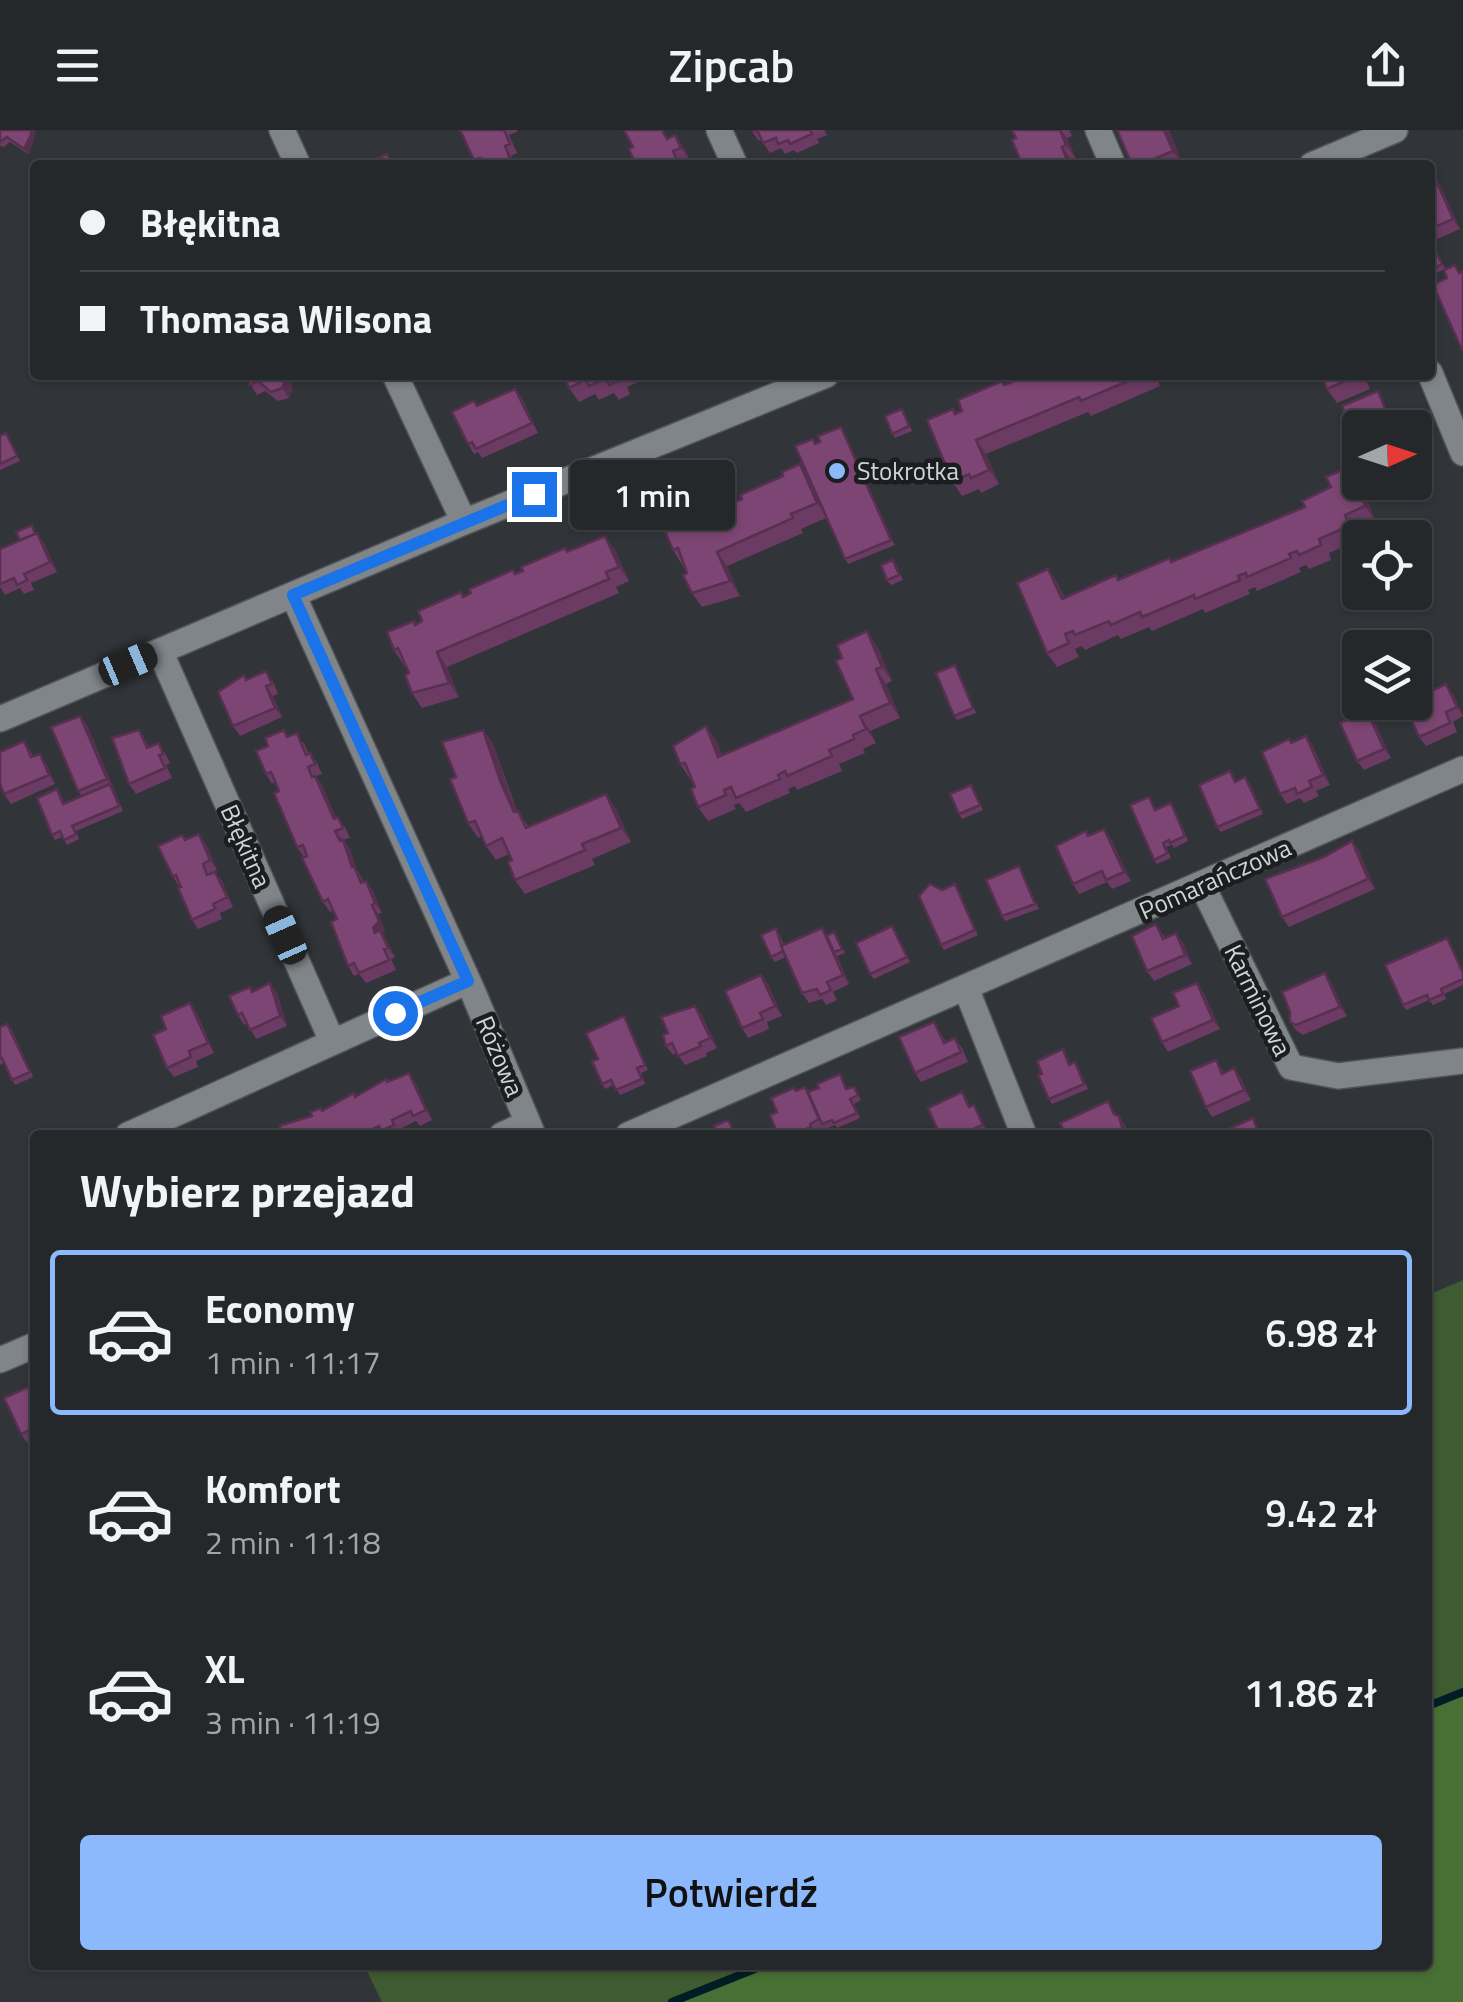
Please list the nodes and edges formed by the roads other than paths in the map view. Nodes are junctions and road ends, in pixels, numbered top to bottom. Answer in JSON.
{"nodes":[{"id":1,"x":282,"y":130,"type":"edge"},
{"id":2,"x":719,"y":130,"type":"edge"},
{"id":3,"x":1098,"y":130,"type":"edge"},
{"id":4,"x":1396,"y":130,"type":"edge"},
{"id":5,"x":1342,"y":159,"type":"edge"},
{"id":6,"x":296,"y":160,"type":"edge"},
{"id":7,"x":734,"y":160,"type":"edge"},
{"id":8,"x":1111,"y":160,"type":"edge"},
{"id":9,"x":398,"y":380,"type":"edge"},
{"id":10,"x":814,"y":380,"type":"edge"},
{"id":11,"x":1433,"y":380,"type":"edge"},
{"id":12,"x":1463,"y":453,"type":"edge"},
{"id":13,"x":464,"y":522,"type":"junction"},
{"id":14,"x":293,"y":595,"type":"junction"},
{"id":15,"x":160,"y":650,"type":"junction"},
{"id":16,"x":0,"y":718,"type":"edge"},
{"id":17,"x":1463,"y":769,"type":"edge"},
{"id":18,"x":1202,"y":885,"type":"junction"},
{"id":19,"x":468,"y":981,"type":"junction"},
{"id":20,"x":966,"y":988,"type":"junction"},
{"id":21,"x":332,"y":1042,"type":"junction"},
{"id":22,"x":1463,"y":1062,"type":"edge"},
{"id":23,"x":531,"y":1129,"type":"edge"},
{"id":24,"x":139,"y":1130,"type":"edge"},
{"id":25,"x":639,"y":1130,"type":"edge"},
{"id":26,"x":1022,"y":1130,"type":"edge"},
{"id":27,"x":30,"y":1347,"type":"edge"},
{"id":28,"x":0,"y":1360,"type":"edge"}],
"edges":[{"from":1,"to":6,"type":"street"},
{"from":2,"to":7,"type":"street"},
{"from":3,"to":8,"type":"street"},
{"from":4,"to":5,"type":"street"},
{"from":9,"to":13,"type":"street"},
{"from":10,"to":13,"type":"street"},
{"from":11,"to":12,"type":"street"},
{"from":13,"to":14,"type":"street"},
{"from":14,"to":15,"type":"street"},
{"from":14,"to":19,"type":"street","name":"Różowa"},
{"from":15,"to":16,"type":"street"},
{"from":15,"to":21,"type":"street","name":"Błękitna"},
{"from":17,"to":18,"type":"street","name":"Pomarańczowa"},
{"from":18,"to":20,"type":"street","name":"Pomarańczowa"},
{"from":18,"to":22,"type":"street","name":"Karminowa"},
{"from":19,"to":21,"type":"street"},
{"from":19,"to":23,"type":"street","name":"Różowa"},
{"from":20,"to":25,"type":"street","name":"Pomarańczowa"},
{"from":20,"to":26,"type":"street"},
{"from":21,"to":24,"type":"street"},
{"from":27,"to":28,"type":"street"}]}
